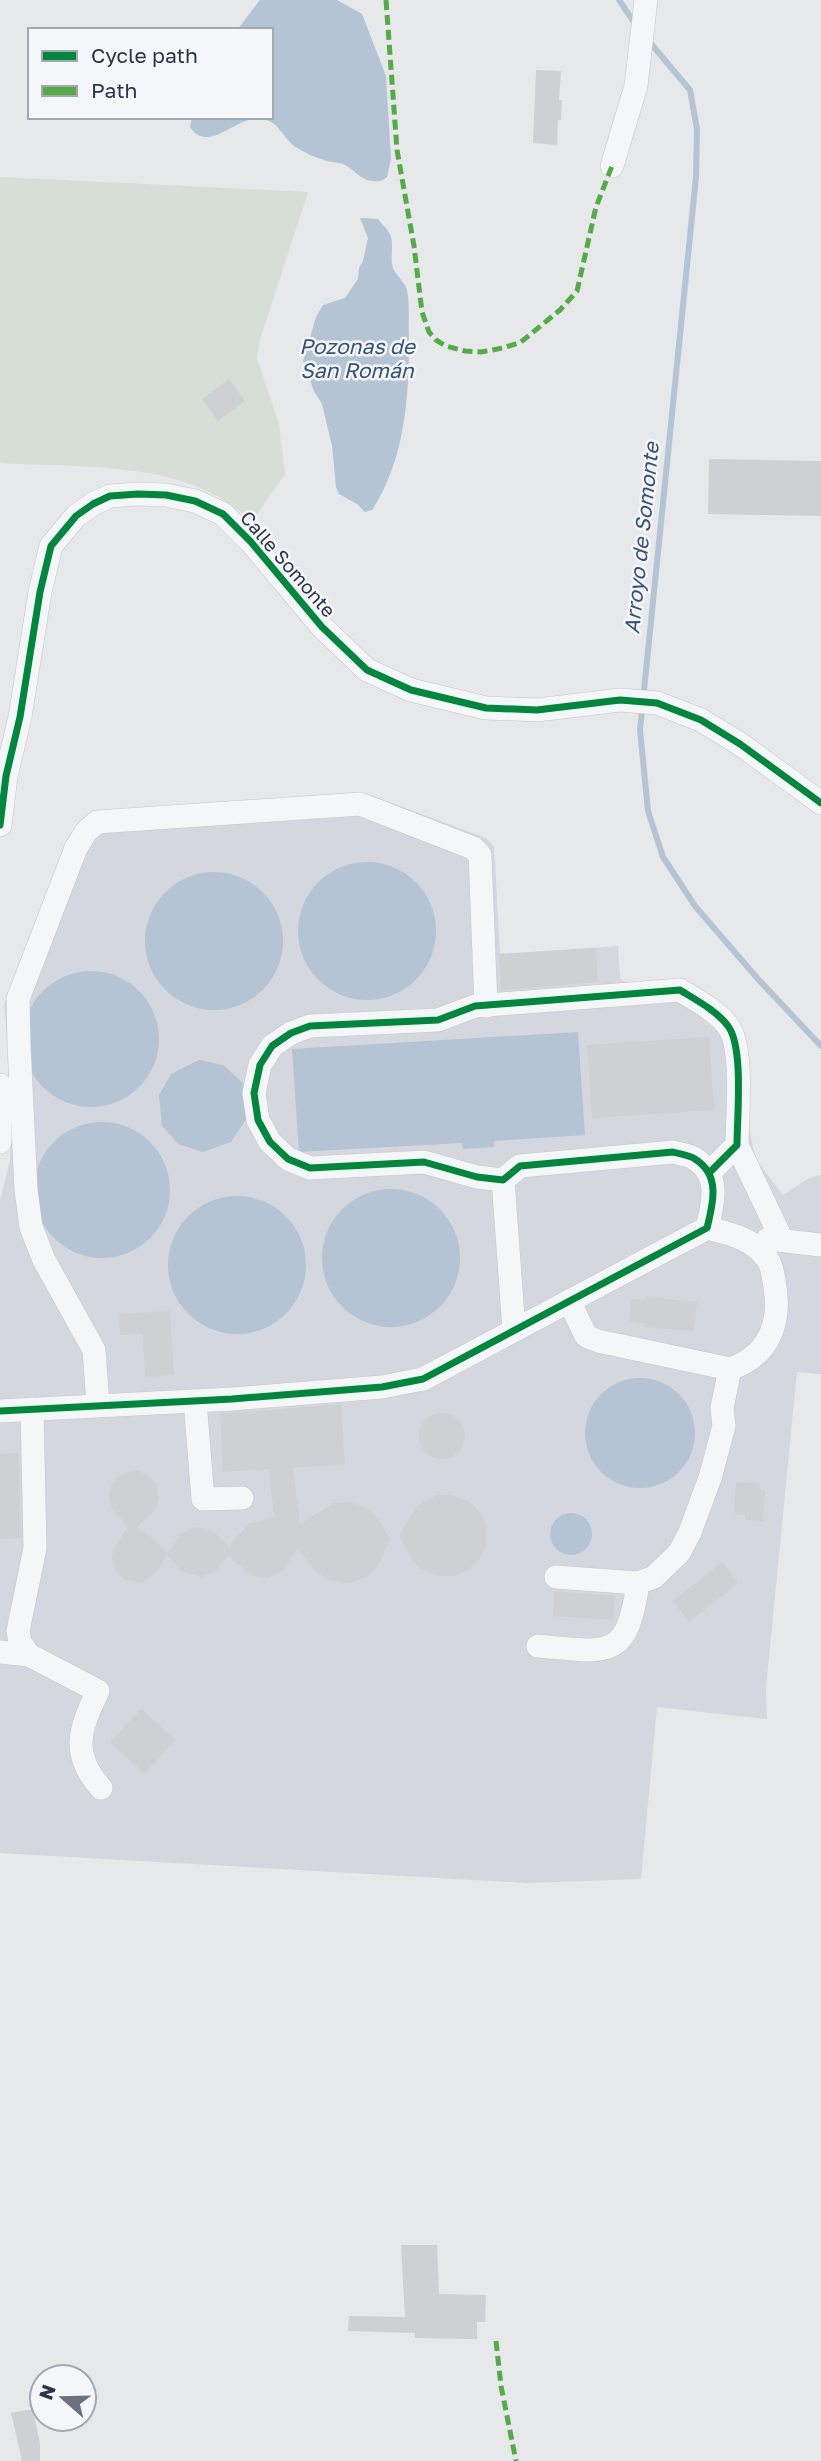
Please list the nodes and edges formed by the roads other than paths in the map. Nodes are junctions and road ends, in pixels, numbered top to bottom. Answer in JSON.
{"nodes":[{"id":1,"x":646,"y":0,"type":"edge"},
{"id":2,"x":612,"y":166,"type":"dead end"},
{"id":3,"x":821,"y":803,"type":"edge"},
{"id":4,"x":0,"y":825,"type":"edge"},
{"id":5,"x":486,"y":1006,"type":"junction"},
{"id":6,"x":0,"y":1086,"type":"edge"},
{"id":7,"x":0,"y":1142,"type":"edge"},
{"id":8,"x":737,"y":1145,"type":"junction"},
{"id":9,"x":709,"y":1173,"type":"junction"},
{"id":10,"x":503,"y":1181,"type":"junction"},
{"id":11,"x":707,"y":1228,"type":"junction"},
{"id":12,"x":741,"y":1236,"type":"junction"},
{"id":13,"x":782,"y":1240,"type":"junction"},
{"id":14,"x":821,"y":1245,"type":"edge"},
{"id":15,"x":569,"y":1301,"type":"junction"},
{"id":16,"x":514,"y":1330,"type":"junction"},
{"id":17,"x":730,"y":1369,"type":"junction"},
{"id":18,"x":195,"y":1401,"type":"junction"},
{"id":19,"x":97,"y":1405,"type":"junction"},
{"id":20,"x":32,"y":1409,"type":"junction"},
{"id":21,"x":0,"y":1411,"type":"edge"},
{"id":22,"x":242,"y":1498,"type":"dead end"},
{"id":23,"x":556,"y":1577,"type":"dead end"},
{"id":24,"x":638,"y":1583,"type":"junction"},
{"id":25,"x":538,"y":1646,"type":"dead end"},
{"id":26,"x":0,"y":1652,"type":"edge"},
{"id":27,"x":29,"y":1656,"type":"junction"},
{"id":28,"x":101,"y":1788,"type":"dead end"}],
"edges":[{"from":1,"to":2,"type":"street"},
{"from":3,"to":4,"type":"street","name":"Calle Somonte"},
{"from":5,"to":8,"type":"street"},
{"from":5,"to":10,"type":"street"},
{"from":5,"to":19,"type":"street"},
{"from":6,"to":7,"type":"street"},
{"from":8,"to":9,"type":"street"},
{"from":8,"to":13,"type":"street"},
{"from":9,"to":10,"type":"street"},
{"from":9,"to":11,"type":"street"},
{"from":10,"to":16,"type":"street"},
{"from":11,"to":12,"type":"street"},
{"from":11,"to":15,"type":"street"},
{"from":12,"to":13,"type":"street"},
{"from":12,"to":17,"type":"street"},
{"from":13,"to":14,"type":"street"},
{"from":15,"to":16,"type":"street"},
{"from":15,"to":17,"type":"street"},
{"from":16,"to":18,"type":"street"},
{"from":17,"to":24,"type":"street"},
{"from":18,"to":19,"type":"street"},
{"from":18,"to":22,"type":"street"},
{"from":19,"to":20,"type":"street"},
{"from":20,"to":21,"type":"street"},
{"from":20,"to":27,"type":"street"},
{"from":23,"to":24,"type":"street"},
{"from":24,"to":25,"type":"street"},
{"from":26,"to":27,"type":"street"},
{"from":27,"to":28,"type":"street"}]}
